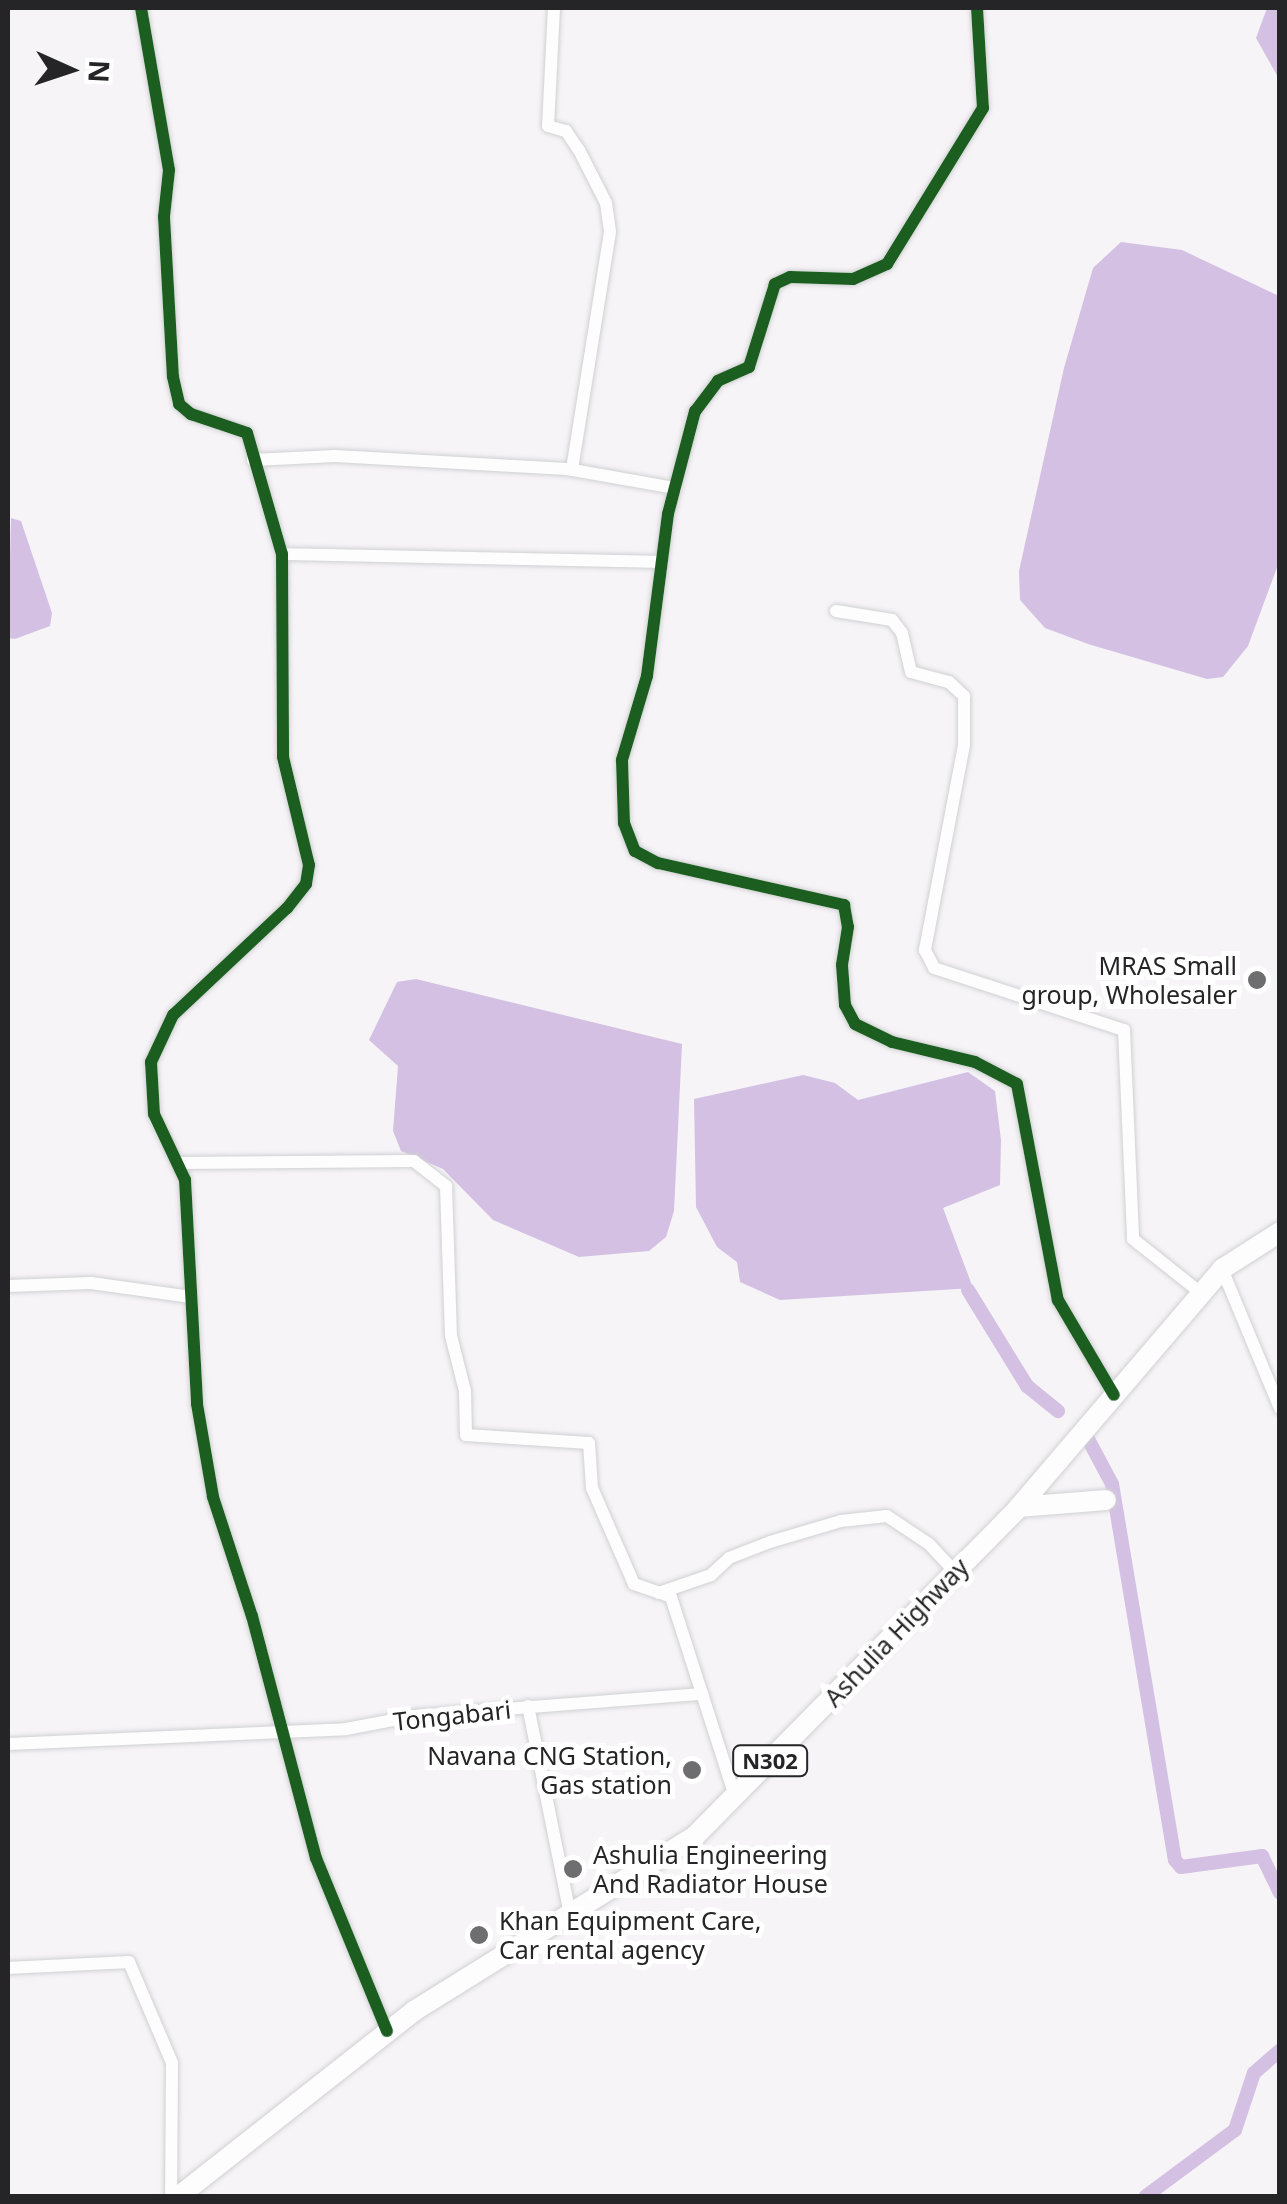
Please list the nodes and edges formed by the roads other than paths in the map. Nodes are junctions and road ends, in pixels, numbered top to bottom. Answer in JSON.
{"nodes":[{"id":1,"x":141,"y":8,"type":"edge"},
{"id":2,"x":554,"y":8,"type":"edge"},
{"id":3,"x":976,"y":8,"type":"edge"},
{"id":4,"x":253,"y":460,"type":"junction"},
{"id":5,"x":572,"y":470,"type":"junction"},
{"id":6,"x":675,"y":488,"type":"junction"},
{"id":7,"x":282,"y":554,"type":"junction"},
{"id":8,"x":660,"y":562,"type":"junction"},
{"id":9,"x":836,"y":610,"type":"dead end"},
{"id":10,"x":178,"y":1163,"type":"junction"},
{"id":11,"x":1280,"y":1232,"type":"edge"},
{"id":12,"x":1222,"y":1269,"type":"junction"},
{"id":13,"x":8,"y":1286,"type":"edge"},
{"id":14,"x":1201,"y":1294,"type":"junction"},
{"id":15,"x":191,"y":1298,"type":"junction"},
{"id":16,"x":1114,"y":1395,"type":"junction"},
{"id":17,"x":1280,"y":1408,"type":"edge"},
{"id":18,"x":1106,"y":1500,"type":"dead end"},
{"id":19,"x":1019,"y":1507,"type":"junction"},
{"id":20,"x":955,"y":1572,"type":"junction"},
{"id":21,"x":659,"y":1593,"type":"junction"},
{"id":22,"x":702,"y":1694,"type":"junction"},
{"id":23,"x":528,"y":1706,"type":"junction"},
{"id":24,"x":284,"y":1731,"type":"junction"},
{"id":25,"x":8,"y":1744,"type":"edge"},
{"id":26,"x":735,"y":1796,"type":"junction"},
{"id":27,"x":570,"y":1914,"type":"junction"},
{"id":28,"x":8,"y":1968,"type":"edge"},
{"id":29,"x":387,"y":2031,"type":"junction"},
{"id":30,"x":171,"y":2196,"type":"edge"},
{"id":31,"x":180,"y":2196,"type":"edge"}],
"edges":[{"from":1,"to":4,"type":"street"},
{"from":2,"to":5,"type":"street"},
{"from":3,"to":6,"type":"street"},
{"from":4,"to":5,"type":"street"},
{"from":4,"to":7,"type":"street"},
{"from":5,"to":6,"type":"street"},
{"from":6,"to":8,"type":"street"},
{"from":7,"to":8,"type":"street"},
{"from":7,"to":10,"type":"street"},
{"from":8,"to":16,"type":"street"},
{"from":9,"to":14,"type":"street"},
{"from":10,"to":15,"type":"street"},
{"from":10,"to":21,"type":"street"},
{"from":11,"to":12,"type":"highway","name":"Ashulia Highway","number":"N302"},
{"from":12,"to":14,"type":"highway","name":"Ashulia Highway","number":"N302"},
{"from":12,"to":17,"type":"street"},
{"from":13,"to":15,"type":"street"},
{"from":14,"to":16,"type":"highway","name":"Ashulia Highway","number":"N302"},
{"from":15,"to":24,"type":"street"},
{"from":16,"to":19,"type":"highway","name":"Ashulia Highway","number":"N302"},
{"from":18,"to":19,"type":"highway"},
{"from":19,"to":20,"type":"highway","name":"Ashulia Highway","number":"N302"},
{"from":20,"to":21,"type":"street"},
{"from":20,"to":26,"type":"highway","name":"Ashulia Highway","number":"N302"},
{"from":21,"to":22,"type":"street"},
{"from":22,"to":23,"type":"street"},
{"from":22,"to":26,"type":"street"},
{"from":23,"to":24,"type":"street","name":"Tongabari"},
{"from":23,"to":27,"type":"street","name":"Tongabari"},
{"from":24,"to":25,"type":"street","name":"Tongabari"},
{"from":24,"to":29,"type":"street"},
{"from":26,"to":27,"type":"highway","name":"Ashulia Highway","number":"N302"},
{"from":27,"to":29,"type":"highway","name":"Ashulia Highway","number":"N302"},
{"from":28,"to":30,"type":"street"},
{"from":29,"to":31,"type":"highway","name":"Ashulia Highway","number":"N302"}]}
